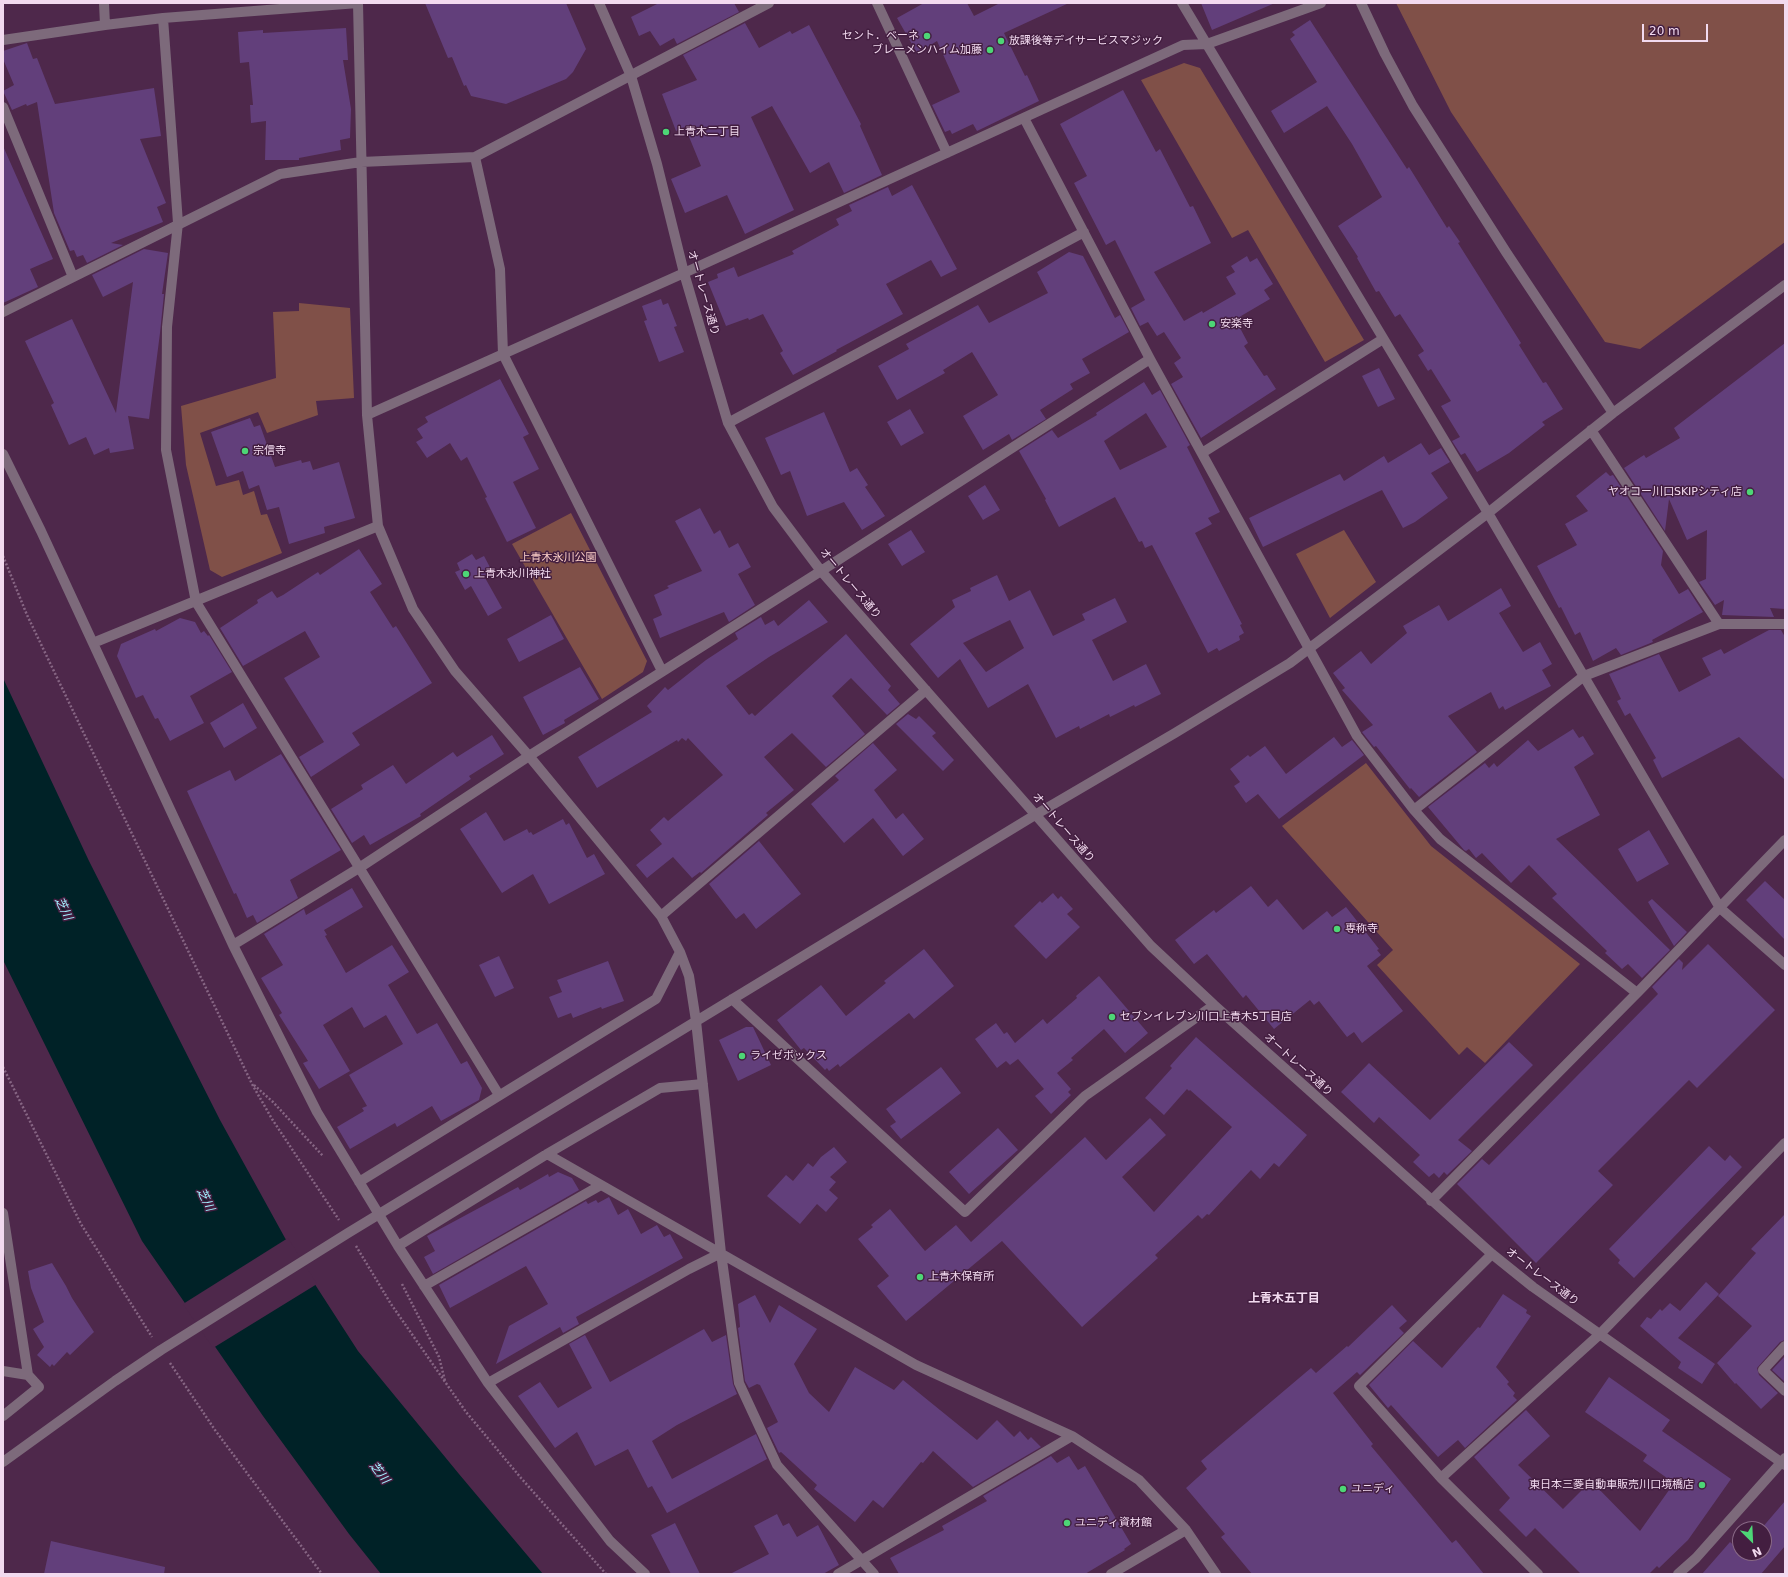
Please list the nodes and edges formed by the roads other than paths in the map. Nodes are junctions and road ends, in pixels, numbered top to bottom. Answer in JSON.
{"nodes":[{"id":1,"x":104,"y":3,"type":"edge"},
{"id":2,"x":358,"y":3,"type":"edge"},
{"id":3,"x":599,"y":3,"type":"edge"},
{"id":4,"x":769,"y":3,"type":"edge"},
{"id":5,"x":878,"y":3,"type":"edge"},
{"id":6,"x":1182,"y":3,"type":"edge"},
{"id":7,"x":1321,"y":3,"type":"edge"},
{"id":8,"x":1361,"y":3,"type":"edge"},
{"id":9,"x":163,"y":18,"type":"junction"},
{"id":10,"x":105,"y":25,"type":"junction"},
{"id":11,"x":3,"y":40,"type":"edge"},
{"id":12,"x":1207,"y":44,"type":"junction"},
{"id":13,"x":631,"y":76,"type":"junction"},
{"id":14,"x":3,"y":107,"type":"edge"},
{"id":15,"x":1024,"y":118,"type":"junction"},
{"id":16,"x":947,"y":153,"type":"junction"},
{"id":17,"x":475,"y":157,"type":"junction"},
{"id":18,"x":361,"y":162,"type":"junction"},
{"id":19,"x":178,"y":224,"type":"junction"},
{"id":20,"x":1084,"y":232,"type":"junction"},
{"id":21,"x":684,"y":272,"type":"junction"},
{"id":22,"x":74,"y":277,"type":"junction"},
{"id":23,"x":1785,"y":285,"type":"edge"},
{"id":24,"x":3,"y":312,"type":"edge"},
{"id":25,"x":1383,"y":339,"type":"junction"},
{"id":26,"x":503,"y":354,"type":"junction"},
{"id":27,"x":1150,"y":359,"type":"junction"},
{"id":28,"x":1613,"y":413,"type":"junction"},
{"id":29,"x":367,"y":415,"type":"junction"},
{"id":30,"x":728,"y":423,"type":"junction"},
{"id":31,"x":1591,"y":430,"type":"junction"},
{"id":32,"x":1202,"y":453,"type":"junction"},
{"id":33,"x":3,"y":454,"type":"edge"},
{"id":34,"x":1488,"y":513,"type":"junction"},
{"id":35,"x":378,"y":526,"type":"junction"},
{"id":36,"x":821,"y":571,"type":"junction"},
{"id":37,"x":196,"y":602,"type":"junction"},
{"id":38,"x":1719,"y":624,"type":"junction"},
{"id":39,"x":1785,"y":624,"type":"edge"},
{"id":40,"x":93,"y":644,"type":"junction"},
{"id":41,"x":1310,"y":650,"type":"junction"},
{"id":42,"x":662,"y":671,"type":"junction"},
{"id":43,"x":1584,"y":676,"type":"junction"},
{"id":44,"x":926,"y":690,"type":"junction"},
{"id":45,"x":529,"y":756,"type":"junction"},
{"id":46,"x":1414,"y":810,"type":"junction"},
{"id":47,"x":1035,"y":815,"type":"junction"},
{"id":48,"x":1785,"y":840,"type":"edge"},
{"id":49,"x":359,"y":868,"type":"junction"},
{"id":50,"x":1720,"y":908,"type":"junction"},
{"id":51,"x":660,"y":916,"type":"junction"},
{"id":52,"x":233,"y":945,"type":"junction"},
{"id":53,"x":680,"y":952,"type":"junction"},
{"id":54,"x":1785,"y":964,"type":"edge"},
{"id":55,"x":1637,"y":993,"type":"junction"},
{"id":56,"x":732,"y":999,"type":"junction"},
{"id":57,"x":1214,"y":1005,"type":"junction"},
{"id":58,"x":696,"y":1021,"type":"junction"},
{"id":59,"x":702,"y":1084,"type":"junction"},
{"id":60,"x":499,"y":1095,"type":"junction"},
{"id":61,"x":1785,"y":1143,"type":"edge"},
{"id":62,"x":547,"y":1154,"type":"junction"},
{"id":63,"x":359,"y":1182,"type":"junction"},
{"id":64,"x":601,"y":1185,"type":"junction"},
{"id":65,"x":1431,"y":1201,"type":"junction"},
{"id":66,"x":3,"y":1213,"type":"edge"},
{"id":67,"x":398,"y":1246,"type":"junction"},
{"id":68,"x":722,"y":1253,"type":"junction"},
{"id":69,"x":1492,"y":1254,"type":"junction"},
{"id":70,"x":424,"y":1286,"type":"junction"},
{"id":71,"x":1600,"y":1334,"type":"junction"},
{"id":72,"x":1785,"y":1346,"type":"edge"},
{"id":73,"x":3,"y":1371,"type":"edge"},
{"id":74,"x":28,"y":1375,"type":"junction"},
{"id":75,"x":488,"y":1383,"type":"junction"},
{"id":76,"x":1785,"y":1391,"type":"edge"},
{"id":77,"x":3,"y":1416,"type":"edge"},
{"id":78,"x":1072,"y":1436,"type":"junction"},
{"id":79,"x":3,"y":1462,"type":"edge"},
{"id":80,"x":1784,"y":1462,"type":"edge"},
{"id":81,"x":1441,"y":1478,"type":"junction"},
{"id":82,"x":1186,"y":1530,"type":"junction"},
{"id":83,"x":861,"y":1561,"type":"junction"},
{"id":84,"x":645,"y":1574,"type":"edge"},
{"id":85,"x":838,"y":1574,"type":"edge"},
{"id":86,"x":874,"y":1574,"type":"edge"},
{"id":87,"x":1111,"y":1574,"type":"edge"},
{"id":88,"x":1216,"y":1574,"type":"edge"},
{"id":89,"x":1538,"y":1574,"type":"edge"},
{"id":90,"x":1678,"y":1574,"type":"edge"}],
"edges":[{"from":1,"to":10,"type":"street"},
{"from":2,"to":9,"type":"street"},
{"from":2,"to":18,"type":"street"},
{"from":3,"to":13,"type":"street","name":"オートレース通り"},
{"from":4,"to":13,"type":"street"},
{"from":5,"to":16,"type":"street"},
{"from":6,"to":12,"type":"street"},
{"from":7,"to":12,"type":"street"},
{"from":8,"to":28,"type":"street"},
{"from":9,"to":10,"type":"street"},
{"from":9,"to":19,"type":"street"},
{"from":10,"to":11,"type":"street"},
{"from":12,"to":15,"type":"street"},
{"from":12,"to":25,"type":"street"},
{"from":13,"to":17,"type":"street"},
{"from":13,"to":21,"type":"street","name":"オートレース通り"},
{"from":14,"to":22,"type":"street"},
{"from":15,"to":16,"type":"street"},
{"from":15,"to":20,"type":"street"},
{"from":16,"to":21,"type":"street"},
{"from":17,"to":18,"type":"street"},
{"from":17,"to":26,"type":"street"},
{"from":18,"to":19,"type":"street"},
{"from":18,"to":29,"type":"street"},
{"from":19,"to":22,"type":"street"},
{"from":19,"to":37,"type":"street"},
{"from":20,"to":27,"type":"street"},
{"from":20,"to":30,"type":"street"},
{"from":21,"to":26,"type":"street"},
{"from":21,"to":30,"type":"street","name":"オートレース通り"},
{"from":22,"to":24,"type":"street"},
{"from":23,"to":28,"type":"street"},
{"from":25,"to":32,"type":"street"},
{"from":25,"to":34,"type":"street"},
{"from":26,"to":29,"type":"street"},
{"from":26,"to":42,"type":"street"},
{"from":27,"to":32,"type":"street"},
{"from":27,"to":36,"type":"street"},
{"from":28,"to":31,"type":"street"},
{"from":29,"to":35,"type":"street"},
{"from":30,"to":36,"type":"street","name":"オートレース通り"},
{"from":31,"to":34,"type":"street"},
{"from":31,"to":38,"type":"street"},
{"from":32,"to":41,"type":"street"},
{"from":33,"to":40,"type":"street"},
{"from":34,"to":41,"type":"street"},
{"from":34,"to":43,"type":"street"},
{"from":35,"to":37,"type":"street"},
{"from":35,"to":45,"type":"street"},
{"from":36,"to":42,"type":"street"},
{"from":36,"to":44,"type":"street","name":"オートレース通り"},
{"from":37,"to":40,"type":"street"},
{"from":37,"to":49,"type":"street"},
{"from":38,"to":39,"type":"street"},
{"from":38,"to":43,"type":"street"},
{"from":40,"to":52,"type":"street"},
{"from":41,"to":46,"type":"street"},
{"from":41,"to":47,"type":"street"},
{"from":42,"to":45,"type":"street"},
{"from":43,"to":46,"type":"street"},
{"from":43,"to":50,"type":"street"},
{"from":44,"to":47,"type":"street","name":"オートレース通り"},
{"from":44,"to":51,"type":"street"},
{"from":45,"to":49,"type":"street"},
{"from":45,"to":51,"type":"street"},
{"from":46,"to":55,"type":"street"},
{"from":47,"to":56,"type":"street"},
{"from":47,"to":57,"type":"street","name":"オートレース通り"},
{"from":48,"to":50,"type":"street"},
{"from":49,"to":52,"type":"street"},
{"from":49,"to":60,"type":"street"},
{"from":50,"to":54,"type":"street"},
{"from":50,"to":55,"type":"street"},
{"from":51,"to":53,"type":"street"},
{"from":52,"to":63,"type":"street"},
{"from":53,"to":58,"type":"street"},
{"from":53,"to":60,"type":"street"},
{"from":55,"to":65,"type":"street"},
{"from":56,"to":57,"type":"street"},
{"from":56,"to":58,"type":"street"},
{"from":57,"to":65,"type":"street","name":"オートレース通り"},
{"from":58,"to":59,"type":"street"},
{"from":58,"to":79,"type":"street"},
{"from":59,"to":62,"type":"street"},
{"from":59,"to":68,"type":"street"},
{"from":60,"to":63,"type":"street"},
{"from":61,"to":71,"type":"street"},
{"from":62,"to":64,"type":"street"},
{"from":62,"to":67,"type":"street"},
{"from":63,"to":67,"type":"street"},
{"from":64,"to":68,"type":"street"},
{"from":64,"to":70,"type":"street"},
{"from":65,"to":69,"type":"street","name":"オートレース通り"},
{"from":66,"to":74,"type":"street"},
{"from":67,"to":70,"type":"street"},
{"from":68,"to":75,"type":"street"},
{"from":68,"to":78,"type":"street"},
{"from":68,"to":83,"type":"street"},
{"from":69,"to":71,"type":"street","name":"オートレース通り"},
{"from":69,"to":81,"type":"street"},
{"from":70,"to":75,"type":"street"},
{"from":71,"to":80,"type":"street","name":"オートレース通り"},
{"from":71,"to":81,"type":"street"},
{"from":72,"to":76,"type":"street"},
{"from":73,"to":74,"type":"street"},
{"from":74,"to":77,"type":"street"},
{"from":75,"to":84,"type":"street"},
{"from":78,"to":82,"type":"street"},
{"from":78,"to":83,"type":"street"},
{"from":80,"to":90,"type":"street"},
{"from":81,"to":89,"type":"street"},
{"from":82,"to":87,"type":"street"},
{"from":82,"to":88,"type":"street"},
{"from":83,"to":85,"type":"street"},
{"from":83,"to":86,"type":"street"}]}
